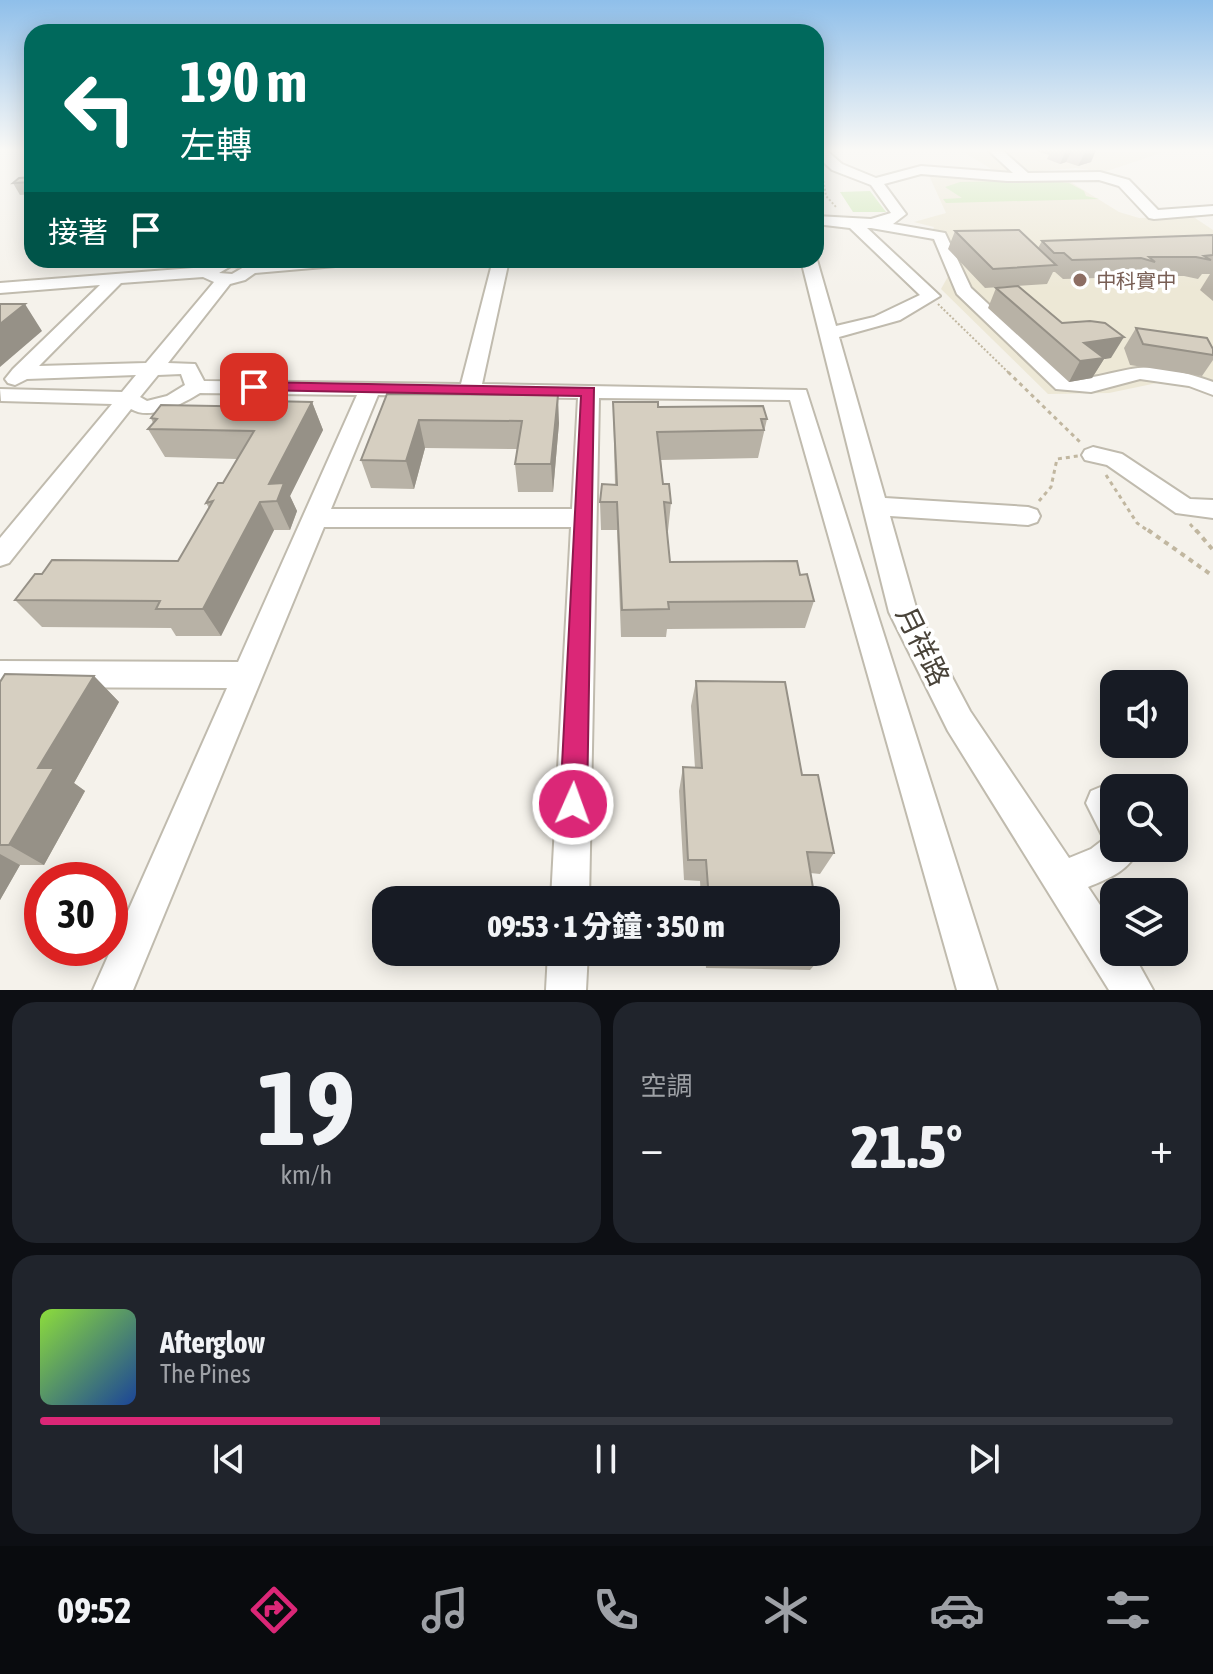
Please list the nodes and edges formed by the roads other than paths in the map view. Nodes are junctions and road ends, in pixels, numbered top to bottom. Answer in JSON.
{"nodes":[{"id":1,"x":888,"y":196,"type":"edge"},
{"id":2,"x":1138,"y":196,"type":"edge"},
{"id":3,"x":1213,"y":210,"type":"edge"},
{"id":4,"x":1196,"y":211,"type":"junction"},
{"id":5,"x":824,"y":221,"type":"edge"},
{"id":6,"x":857,"y":223,"type":"junction"},
{"id":7,"x":1213,"y":224,"type":"edge"},
{"id":8,"x":223,"y":268,"type":"edge"},
{"id":9,"x":499,"y":268,"type":"edge"},
{"id":10,"x":811,"y":268,"type":"edge"},
{"id":11,"x":116,"y":279,"type":"junction"},
{"id":12,"x":0,"y":288,"type":"edge"},
{"id":13,"x":830,"y":332,"type":"junction"},
{"id":14,"x":152,"y":369,"type":"junction"},
{"id":15,"x":20,"y":373,"type":"junction"},
{"id":16,"x":196,"y":387,"type":"junction"},
{"id":17,"x":371,"y":387,"type":"junction"},
{"id":18,"x":1213,"y":389,"type":"edge"},
{"id":19,"x":470,"y":390,"type":"junction"},
{"id":20,"x":589,"y":391,"type":"junction"},
{"id":21,"x":1,"y":396,"type":"edge"},
{"id":22,"x":127,"y":398,"type":"junction"},
{"id":23,"x":1093,"y":455,"type":"road end"},
{"id":24,"x":875,"y":506,"type":"junction"},
{"id":25,"x":1213,"y":509,"type":"edge"},
{"id":26,"x":1028,"y":516,"type":"road end"},
{"id":27,"x":315,"y":518,"type":"junction"},
{"id":28,"x":584,"y":518,"type":"junction"},
{"id":29,"x":0,"y":556,"type":"edge"},
{"id":30,"x":0,"y":674,"type":"edge"},
{"id":31,"x":248,"y":675,"type":"junction"},
{"id":32,"x":1104,"y":862,"type":"edge"},
{"id":33,"x":1063,"y":879,"type":"junction"},
{"id":34,"x":571,"y":886,"type":"edge"},
{"id":35,"x":567,"y":966,"type":"edge"},
{"id":36,"x":113,"y":990,"type":"edge"},
{"id":37,"x":566,"y":990,"type":"edge"},
{"id":38,"x":977,"y":990,"type":"edge"},
{"id":39,"x":1133,"y":990,"type":"edge"}],
"edges":[{"from":1,"to":6,"type":"street"},
{"from":2,"to":4,"type":"street"},
{"from":3,"to":4,"type":"street"},
{"from":4,"to":7,"type":"street"},
{"from":5,"to":6,"type":"street"},
{"from":6,"to":13,"type":"street"},
{"from":6,"to":18,"type":"street"},
{"from":8,"to":11,"type":"street"},
{"from":8,"to":14,"type":"street"},
{"from":9,"to":19,"type":"street"},
{"from":10,"to":13,"type":"street","name":"月祥路"},
{"from":11,"to":12,"type":"street"},
{"from":11,"to":15,"type":"street"},
{"from":13,"to":24,"type":"street","name":"月祥路"},
{"from":14,"to":15,"type":"street"},
{"from":14,"to":16,"type":"street"},
{"from":14,"to":22,"type":"street"},
{"from":15,"to":21,"type":"street"},
{"from":16,"to":17,"type":"street"},
{"from":16,"to":22,"type":"street"},
{"from":17,"to":19,"type":"street"},
{"from":17,"to":27,"type":"street"},
{"from":19,"to":20,"type":"street"},
{"from":20,"to":28,"type":"street"},
{"from":20,"to":38,"type":"street"},
{"from":21,"to":22,"type":"street"},
{"from":22,"to":29,"type":"street"},
{"from":23,"to":25,"type":"street"},
{"from":24,"to":26,"type":"street"},
{"from":24,"to":33,"type":"street","name":"月祥路"},
{"from":27,"to":28,"type":"street"},
{"from":27,"to":31,"type":"street"},
{"from":28,"to":34,"type":"street"},
{"from":30,"to":31,"type":"street"},
{"from":31,"to":36,"type":"street"},
{"from":32,"to":33,"type":"street"},
{"from":33,"to":39,"type":"street","name":"月祥路"},
{"from":35,"to":37,"type":"street"}]}
